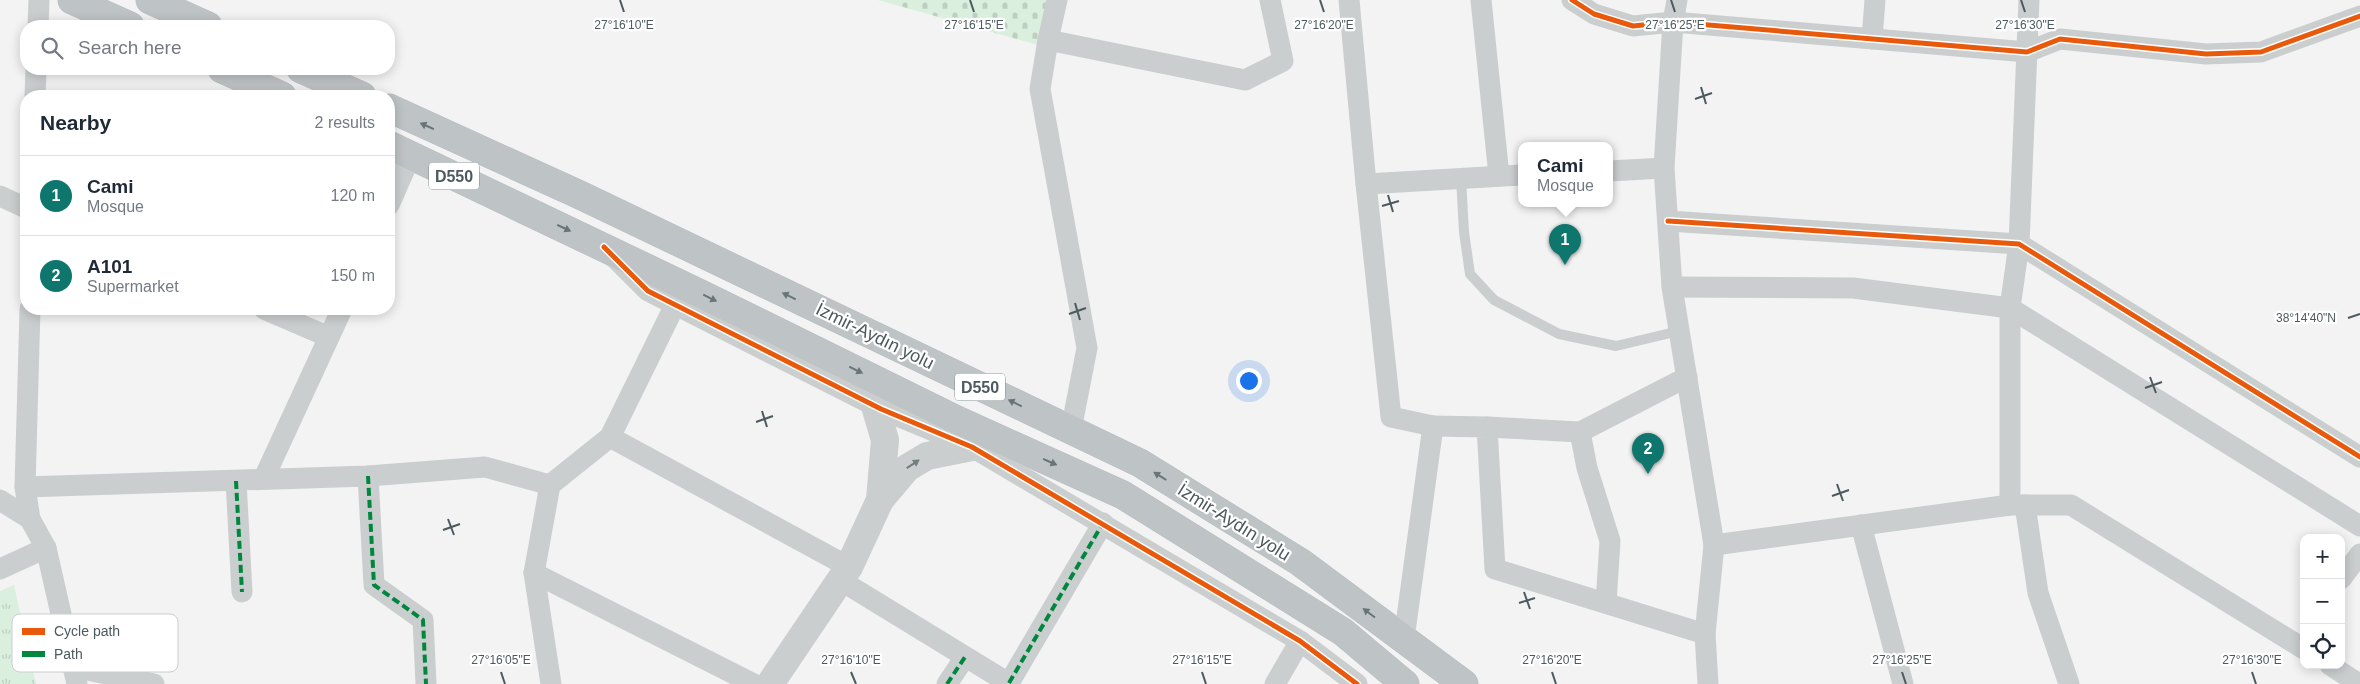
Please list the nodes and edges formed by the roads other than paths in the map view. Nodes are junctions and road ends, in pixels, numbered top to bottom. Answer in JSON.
{"nodes":[{"id":1,"x":38,"y":0,"type":"edge"},
{"id":2,"x":72,"y":0,"type":"edge"},
{"id":3,"x":150,"y":0,"type":"edge"},
{"id":4,"x":1057,"y":0,"type":"edge"},
{"id":5,"x":1270,"y":0,"type":"edge"},
{"id":6,"x":1349,"y":0,"type":"edge"},
{"id":7,"x":1481,"y":0,"type":"edge"},
{"id":8,"x":1572,"y":0,"type":"edge"},
{"id":9,"x":1677,"y":0,"type":"edge"},
{"id":10,"x":1875,"y":0,"type":"edge"},
{"id":11,"x":2029,"y":0,"type":"edge"},
{"id":12,"x":2360,"y":16,"type":"edge"},
{"id":13,"x":38,"y":20,"type":"edge"},
{"id":14,"x":117,"y":20,"type":"edge"},
{"id":15,"x":195,"y":20,"type":"edge"},
{"id":16,"x":1673,"y":22,"type":"junction"},
{"id":17,"x":1872,"y":39,"type":"junction"},
{"id":18,"x":1048,"y":40,"type":"junction"},
{"id":19,"x":2027,"y":52,"type":"junction"},
{"id":20,"x":36,"y":75,"type":"edge"},
{"id":21,"x":235,"y":75,"type":"edge"},
{"id":22,"x":315,"y":75,"type":"edge"},
{"id":23,"x":35,"y":90,"type":"edge"},
{"id":24,"x":269,"y":90,"type":"edge"},
{"id":25,"x":348,"y":90,"type":"edge"},
{"id":26,"x":395,"y":111,"type":"edge"},
{"id":27,"x":400,"y":150,"type":"edge"},
{"id":28,"x":1664,"y":168,"type":"junction"},
{"id":29,"x":1613,"y":171,"type":"edge"},
{"id":30,"x":395,"y":175,"type":"edge"},
{"id":31,"x":1518,"y":175,"type":"edge"},
{"id":32,"x":1499,"y":176,"type":"junction"},
{"id":33,"x":1461,"y":178,"type":"junction"},
{"id":34,"x":1366,"y":184,"type":"junction"},
{"id":35,"x":0,"y":196,"type":"edge"},
{"id":36,"x":20,"y":205,"type":"edge"},
{"id":37,"x":1668,"y":221,"type":"junction"},
{"id":38,"x":2019,"y":244,"type":"junction"},
{"id":39,"x":604,"y":247,"type":"junction"},
{"id":40,"x":1672,"y":287,"type":"junction"},
{"id":41,"x":675,"y":305,"type":"junction"},
{"id":42,"x":2010,"y":308,"type":"junction"},
{"id":43,"x":30,"y":315,"type":"edge"},
{"id":44,"x":278,"y":315,"type":"edge"},
{"id":45,"x":339,"y":315,"type":"edge"},
{"id":46,"x":1679,"y":331,"type":"junction"},
{"id":47,"x":329,"y":336,"type":"junction"},
{"id":48,"x":1686,"y":377,"type":"junction"},
{"id":49,"x":874,"y":406,"type":"junction"},
{"id":50,"x":957,"y":420,"type":"junction"},
{"id":51,"x":1433,"y":426,"type":"junction"},
{"id":52,"x":1487,"y":427,"type":"junction"},
{"id":53,"x":1071,"y":430,"type":"junction"},
{"id":54,"x":1580,"y":432,"type":"junction"},
{"id":55,"x":610,"y":437,"type":"junction"},
{"id":56,"x":1014,"y":446,"type":"junction"},
{"id":57,"x":972,"y":447,"type":"junction"},
{"id":58,"x":2360,"y":457,"type":"edge"},
{"id":59,"x":368,"y":476,"type":"junction"},
{"id":60,"x":264,"y":478,"type":"junction"},
{"id":61,"x":236,"y":481,"type":"junction"},
{"id":62,"x":550,"y":486,"type":"junction"},
{"id":63,"x":24,"y":487,"type":"junction"},
{"id":64,"x":0,"y":500,"type":"edge"},
{"id":65,"x":880,"y":500,"type":"junction"},
{"id":66,"x":2017,"y":505,"type":"junction"},
{"id":67,"x":30,"y":520,"type":"junction"},
{"id":68,"x":1103,"y":523,"type":"junction"},
{"id":69,"x":1861,"y":525,"type":"junction"},
{"id":70,"x":2360,"y":526,"type":"edge"},
{"id":71,"x":1714,"y":545,"type":"junction"},
{"id":72,"x":46,"y":548,"type":"junction"},
{"id":73,"x":2360,"y":554,"type":"edge"},
{"id":74,"x":0,"y":569,"type":"edge"},
{"id":75,"x":534,"y":573,"type":"junction"},
{"id":76,"x":845,"y":574,"type":"junction"},
{"id":77,"x":2345,"y":574,"type":"edge"},
{"id":78,"x":242,"y":592,"type":"dead end"},
{"id":79,"x":1606,"y":603,"type":"junction"},
{"id":80,"x":61,"y":614,"type":"edge"},
{"id":81,"x":1705,"y":634,"type":"junction"},
{"id":82,"x":1404,"y":640,"type":"junction"},
{"id":83,"x":2300,"y":640,"type":"edge"},
{"id":84,"x":1300,"y":641,"type":"junction"},
{"id":85,"x":965,"y":657,"type":"junction"},
{"id":86,"x":2336,"y":669,"type":"edge"},
{"id":87,"x":75,"y":675,"type":"edge"},
{"id":88,"x":154,"y":684,"type":"edge"},
{"id":89,"x":426,"y":684,"type":"edge"},
{"id":90,"x":550,"y":684,"type":"edge"},
{"id":91,"x":754,"y":684,"type":"edge"},
{"id":92,"x":770,"y":684,"type":"edge"},
{"id":93,"x":948,"y":684,"type":"edge"},
{"id":94,"x":1009,"y":684,"type":"edge"},
{"id":95,"x":1275,"y":684,"type":"edge"},
{"id":96,"x":1356,"y":684,"type":"edge"},
{"id":97,"x":1404,"y":684,"type":"edge"},
{"id":98,"x":1464,"y":684,"type":"edge"},
{"id":99,"x":1708,"y":684,"type":"edge"},
{"id":100,"x":1903,"y":684,"type":"edge"},
{"id":101,"x":2069,"y":684,"type":"edge"},
{"id":102,"x":2359,"y":684,"type":"edge"}],
"edges":[{"from":1,"to":13,"type":"street"},
{"from":2,"to":14,"type":"highway"},
{"from":3,"to":15,"type":"highway"},
{"from":4,"to":18,"type":"street"},
{"from":5,"to":18,"type":"street"},
{"from":6,"to":34,"type":"street"},
{"from":7,"to":32,"type":"street"},
{"from":8,"to":16,"type":"street"},
{"from":9,"to":16,"type":"street"},
{"from":10,"to":17,"type":"street"},
{"from":11,"to":19,"type":"street"},
{"from":12,"to":19,"type":"street"},
{"from":16,"to":17,"type":"street"},
{"from":16,"to":28,"type":"street"},
{"from":17,"to":19,"type":"street"},
{"from":18,"to":53,"type":"street"},
{"from":19,"to":38,"type":"street"},
{"from":20,"to":23,"type":"street"},
{"from":21,"to":24,"type":"highway"},
{"from":22,"to":25,"type":"highway"},
{"from":53,"to":26,"type":"highway","name":"İzmir-Aydın yolu","number":"D550","one_way":true},
{"from":27,"to":30,"type":"street"},
{"from":27,"to":39,"type":"highway","name":"İzmir-Aydın yolu","number":"D550","one_way":true},
{"from":28,"to":29,"type":"street"},
{"from":28,"to":37,"type":"street"},
{"from":31,"to":32,"type":"street"},
{"from":32,"to":33,"type":"street"},
{"from":33,"to":34,"type":"street"},
{"from":33,"to":46,"type":"lane"},
{"from":34,"to":51,"type":"street"},
{"from":35,"to":36,"type":"street"},
{"from":37,"to":38,"type":"street"},
{"from":37,"to":40,"type":"street"},
{"from":38,"to":42,"type":"street"},
{"from":38,"to":58,"type":"street"},
{"from":39,"to":41,"type":"street"},
{"from":39,"to":50,"type":"highway","name":"İzmir-Aydın yolu","number":"D550","one_way":true},
{"from":40,"to":42,"type":"street"},
{"from":40,"to":46,"type":"street"},
{"from":41,"to":49,"type":"street"},
{"from":41,"to":55,"type":"street"},
{"from":42,"to":66,"type":"street"},
{"from":42,"to":70,"type":"street"},
{"from":43,"to":63,"type":"street"},
{"from":44,"to":47,"type":"street"},
{"from":45,"to":47,"type":"street"},
{"from":46,"to":48,"type":"street"},
{"from":47,"to":60,"type":"street"},
{"from":48,"to":54,"type":"street"},
{"from":48,"to":71,"type":"street"},
{"from":49,"to":57,"type":"street"},
{"from":49,"to":65,"type":"street"},
{"from":50,"to":56,"type":"highway","name":"İzmir-Aydın yolu","number":"D550"},
{"from":50,"to":57,"type":"highway"},
{"from":51,"to":52,"type":"street"},
{"from":51,"to":82,"type":"street"},
{"from":52,"to":54,"type":"street"},
{"from":52,"to":79,"type":"street"},
{"from":82,"to":53,"type":"highway","name":"İzmir-Aydın yolu","number":"D550","one_way":true},
{"from":54,"to":79,"type":"street"},
{"from":55,"to":62,"type":"street"},
{"from":55,"to":76,"type":"street"},
{"from":56,"to":57,"type":"highway"},
{"from":56,"to":97,"type":"highway","name":"İzmir-Aydın yolu","number":"D550","one_way":true},
{"from":65,"to":57,"type":"street","one_way":true},
{"from":57,"to":68,"type":"street"},
{"from":59,"to":60,"type":"street"},
{"from":59,"to":62,"type":"street"},
{"from":59,"to":89,"type":"street"},
{"from":60,"to":61,"type":"street"},
{"from":61,"to":63,"type":"street"},
{"from":61,"to":78,"type":"street"},
{"from":62,"to":75,"type":"street"},
{"from":63,"to":67,"type":"street"},
{"from":64,"to":67,"type":"street"},
{"from":65,"to":76,"type":"street"},
{"from":66,"to":69,"type":"street"},
{"from":66,"to":83,"type":"street"},
{"from":66,"to":101,"type":"street"},
{"from":67,"to":72,"type":"street"},
{"from":68,"to":84,"type":"street"},
{"from":68,"to":94,"type":"street"},
{"from":69,"to":71,"type":"street"},
{"from":69,"to":100,"type":"street"},
{"from":71,"to":81,"type":"street"},
{"from":72,"to":74,"type":"street"},
{"from":72,"to":80,"type":"street"},
{"from":73,"to":77,"type":"street"},
{"from":75,"to":90,"type":"street"},
{"from":75,"to":91,"type":"street"},
{"from":76,"to":85,"type":"street"},
{"from":76,"to":92,"type":"street"},
{"from":79,"to":81,"type":"street"},
{"from":81,"to":99,"type":"street"},
{"from":82,"to":98,"type":"highway","name":"İzmir-Aydın yolu","number":"D550"},
{"from":84,"to":95,"type":"street"},
{"from":84,"to":96,"type":"street"},
{"from":85,"to":93,"type":"street"},
{"from":85,"to":94,"type":"street"},
{"from":86,"to":102,"type":"street"},
{"from":87,"to":88,"type":"street"}]}
